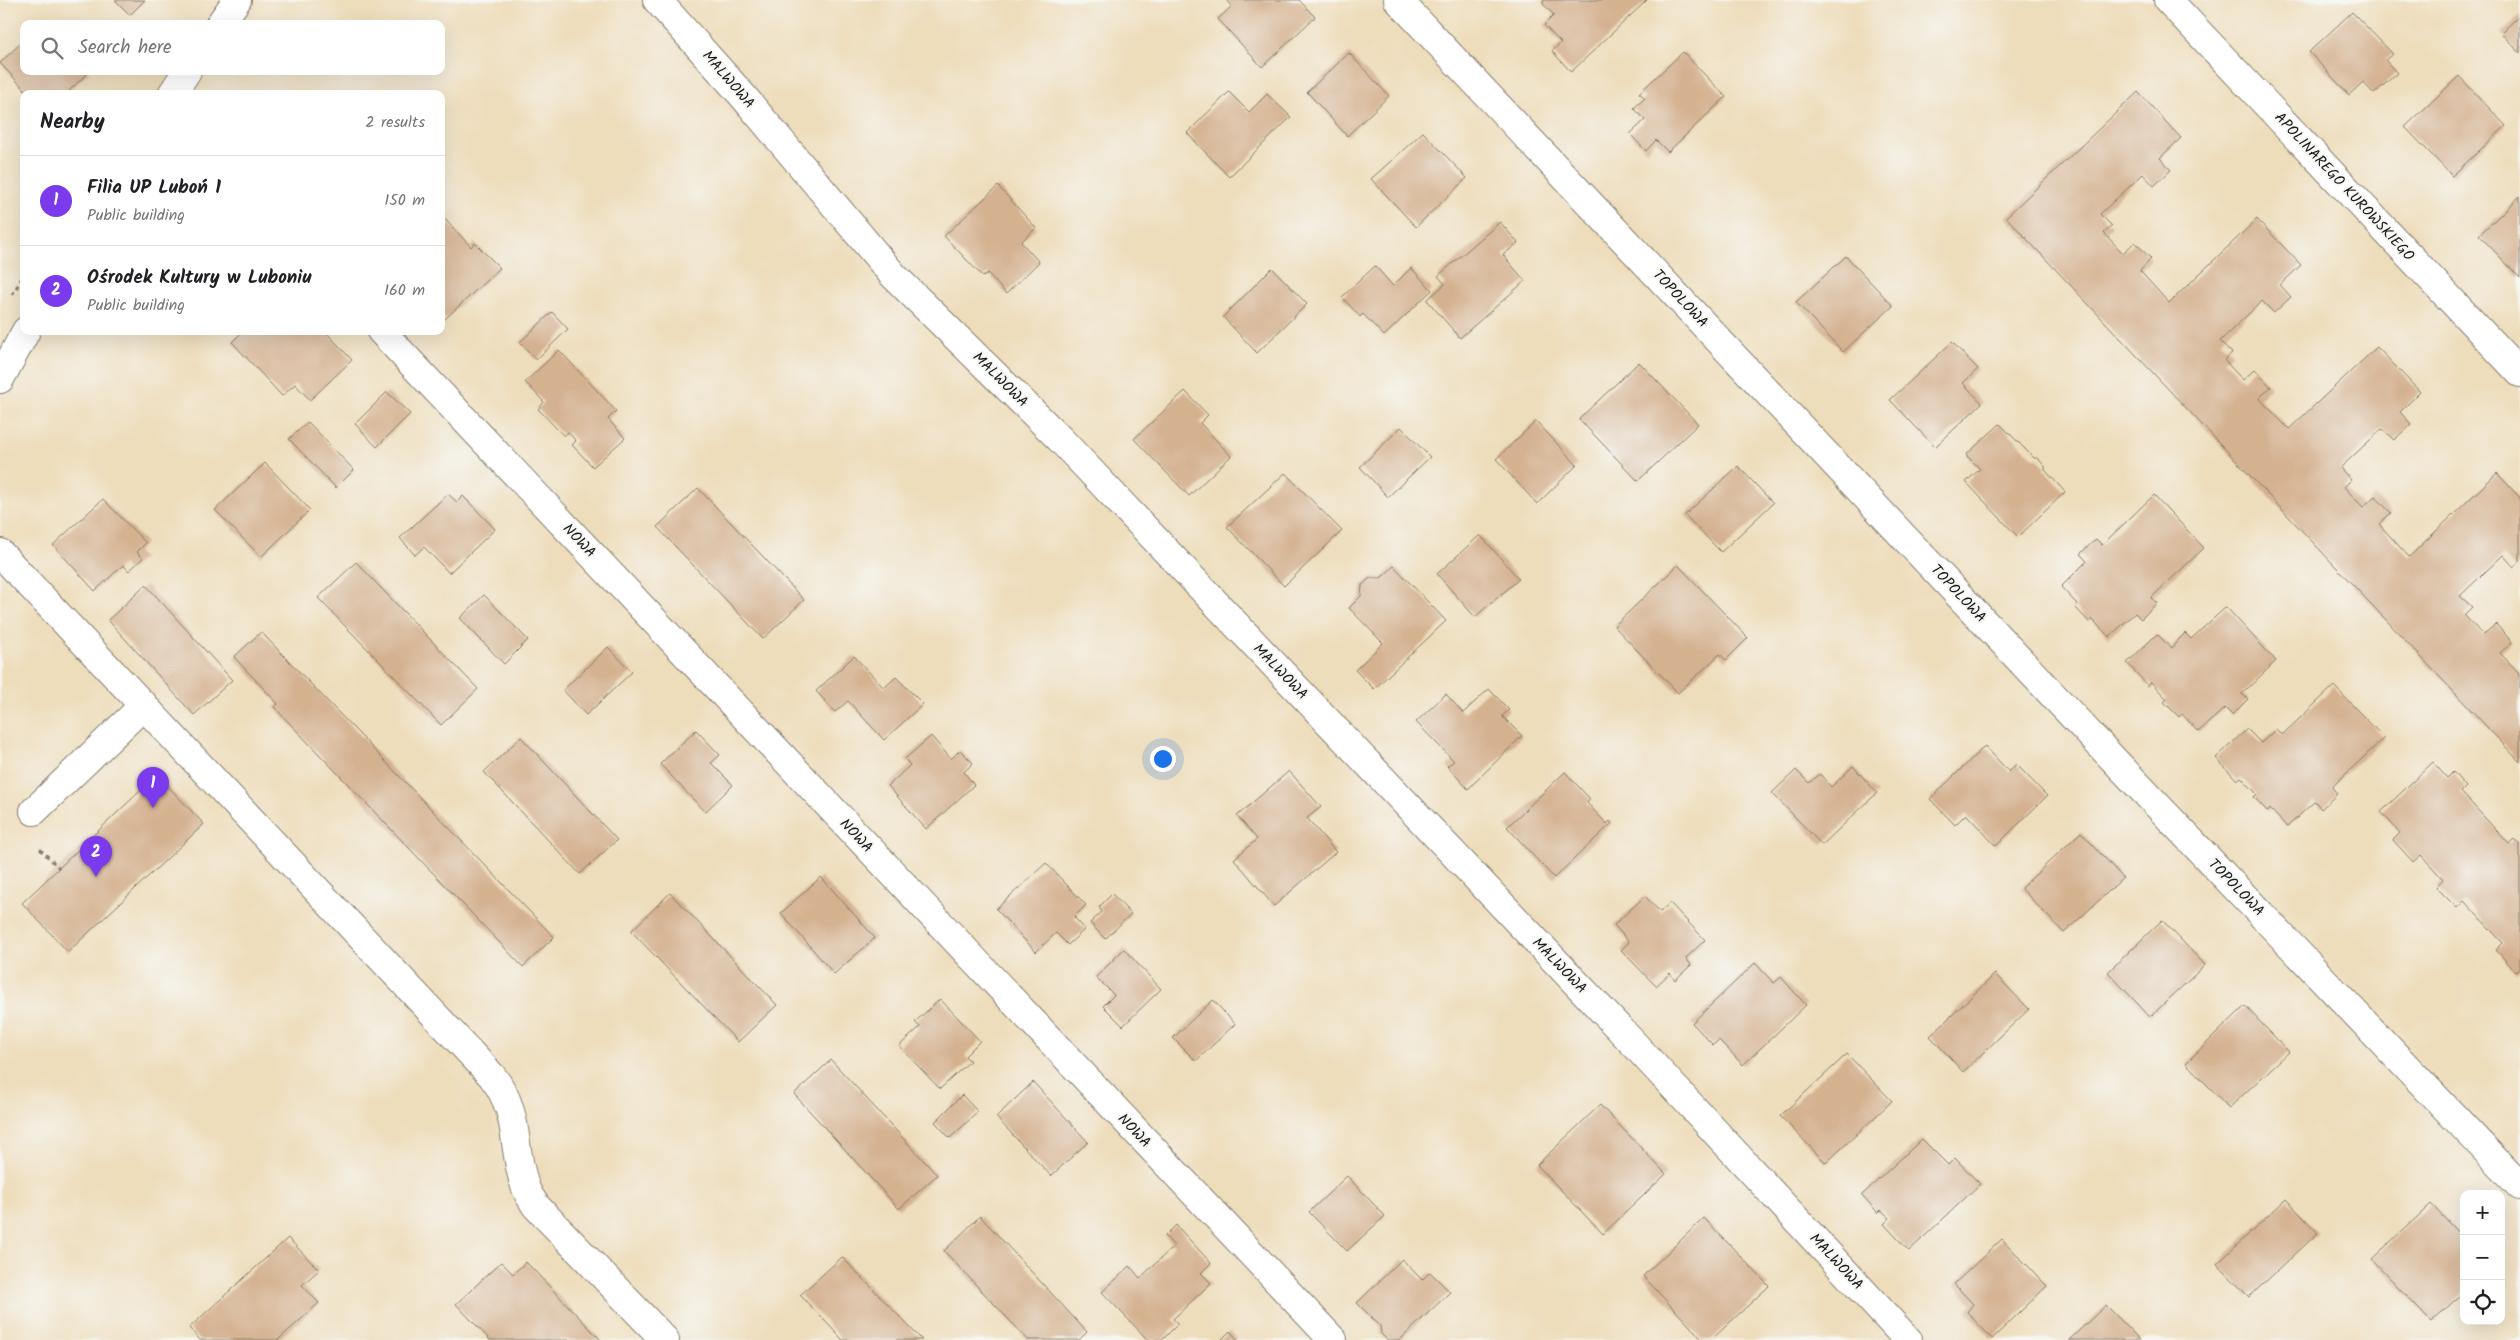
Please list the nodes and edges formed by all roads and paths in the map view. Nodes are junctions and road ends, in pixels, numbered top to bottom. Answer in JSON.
{"nodes":[{"id":1,"x":237,"y":0,"type":"edge"},
{"id":2,"x":657,"y":0,"type":"edge"},
{"id":3,"x":1398,"y":0,"type":"edge"},
{"id":4,"x":2168,"y":0,"type":"edge"},
{"id":5,"x":223,"y":20,"type":"edge"},
{"id":6,"x":184,"y":75,"type":"edge"},
{"id":7,"x":175,"y":90,"type":"edge"},
{"id":8,"x":24,"y":335,"type":"edge"},
{"id":9,"x":385,"y":335,"type":"edge"},
{"id":10,"x":2520,"y":373,"type":"edge"},
{"id":11,"x":0,"y":379,"type":"edge"},
{"id":12,"x":0,"y":553,"type":"edge"},
{"id":13,"x":144,"y":706,"type":"junction"},
{"id":14,"x":34,"y":811,"type":"dead end"},
{"id":15,"x":2520,"y":1186,"type":"edge"},
{"id":16,"x":665,"y":1340,"type":"edge"},
{"id":17,"x":1333,"y":1340,"type":"edge"},
{"id":18,"x":1908,"y":1340,"type":"edge"}],
"edges":[{"from":1,"to":5,"type":"street"},
{"from":2,"to":18,"type":"street","name":"MALWOWA"},
{"from":3,"to":15,"type":"street","name":"TOPOLOWA"},
{"from":4,"to":10,"type":"street","name":"APOLINAREGO KUROWSKIEGO"},
{"from":6,"to":7,"type":"street"},
{"from":8,"to":11,"type":"street"},
{"from":9,"to":17,"type":"street","name":"NOWA"},
{"from":12,"to":13,"type":"street"},
{"from":13,"to":14,"type":"street"},
{"from":13,"to":16,"type":"street"}]}
